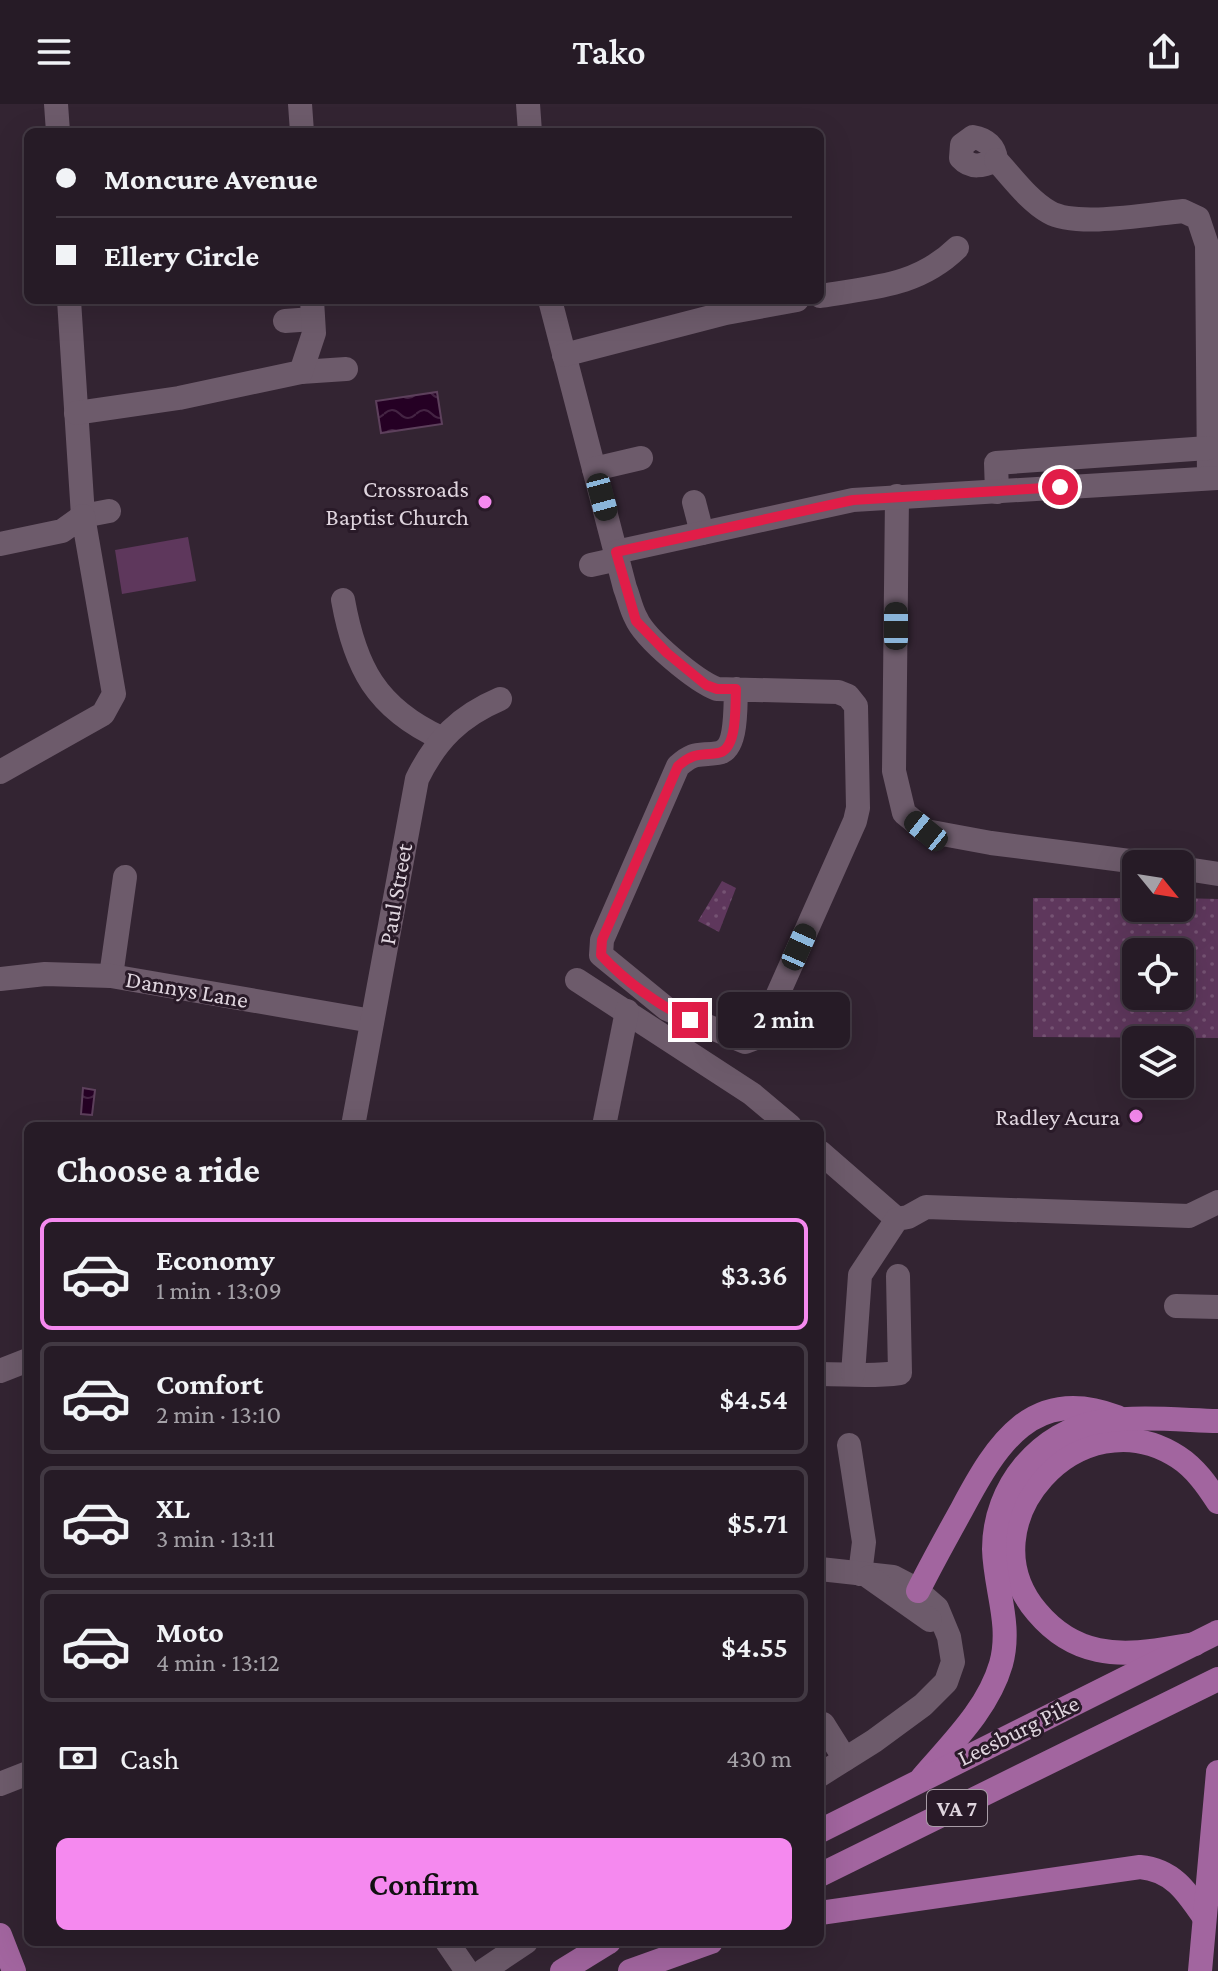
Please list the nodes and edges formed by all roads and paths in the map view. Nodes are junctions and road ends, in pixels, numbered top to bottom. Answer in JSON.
{"nodes":[{"id":1,"x":56,"y":104,"type":"edge"},
{"id":2,"x":300,"y":104,"type":"edge"},
{"id":3,"x":528,"y":104,"type":"edge"},
{"id":4,"x":58,"y":128,"type":"edge"},
{"id":5,"x":302,"y":128,"type":"edge"},
{"id":6,"x":530,"y":128,"type":"edge"},
{"id":7,"x":996,"y":160,"type":"dead end"},
{"id":8,"x":957,"y":248,"type":"dead end"},
{"id":9,"x":1213,"y":272,"type":"edge"},
{"id":10,"x":824,"y":295,"type":"edge"},
{"id":11,"x":69,"y":304,"type":"edge"},
{"id":12,"x":551,"y":304,"type":"edge"},
{"id":13,"x":776,"y":304,"type":"edge"},
{"id":14,"x":313,"y":309,"type":"edge"},
{"id":15,"x":285,"y":321,"type":"dead end"},
{"id":16,"x":564,"y":355,"type":"junction"},
{"id":17,"x":346,"y":369,"type":"dead end"},
{"id":18,"x":301,"y":372,"type":"junction"},
{"id":19,"x":76,"y":413,"type":"junction"},
{"id":20,"x":1208,"y":448,"type":"junction"},
{"id":21,"x":641,"y":458,"type":"dead end"},
{"id":22,"x":594,"y":469,"type":"junction"},
{"id":23,"x":1214,"y":478,"type":"edge"},
{"id":24,"x":997,"y":492,"type":"junction"},
{"id":25,"x":897,"y":496,"type":"junction"},
{"id":26,"x":694,"y":502,"type":"dead end"},
{"id":27,"x":109,"y":511,"type":"dead end"},
{"id":28,"x":83,"y":516,"type":"junction"},
{"id":29,"x":702,"y":533,"type":"junction"},
{"id":30,"x":0,"y":544,"type":"edge"},
{"id":31,"x":617,"y":556,"type":"junction"},
{"id":32,"x":591,"y":565,"type":"dead end"},
{"id":33,"x":343,"y":600,"type":"dead end"},
{"id":34,"x":736,"y":689,"type":"junction"},
{"id":35,"x":500,"y":699,"type":"dead end"},
{"id":36,"x":441,"y":738,"type":"junction"},
{"id":37,"x":0,"y":772,"type":"edge"},
{"id":38,"x":1122,"y":860,"type":"edge"},
{"id":39,"x":1194,"y":870,"type":"edge"},
{"id":40,"x":1218,"y":874,"type":"edge"},
{"id":41,"x":125,"y":877,"type":"dead end"},
{"id":42,"x":111,"y":976,"type":"junction"},
{"id":43,"x":0,"y":979,"type":"edge"},
{"id":44,"x":577,"y":980,"type":"dead end"},
{"id":45,"x":627,"y":1011,"type":"junction"},
{"id":46,"x":372,"y":1021,"type":"junction"},
{"id":47,"x":354,"y":1122,"type":"edge"},
{"id":48,"x":605,"y":1122,"type":"edge"},
{"id":49,"x":785,"y":1122,"type":"edge"},
{"id":50,"x":824,"y":1155,"type":"edge"},
{"id":51,"x":1218,"y":1202,"type":"edge"},
{"id":52,"x":897,"y":1219,"type":"junction"},
{"id":53,"x":898,"y":1276,"type":"dead end"},
{"id":54,"x":1176,"y":1306,"type":"dead end"},
{"id":55,"x":1218,"y":1307,"type":"edge"},
{"id":56,"x":24,"y":1362,"type":"edge"},
{"id":57,"x":0,"y":1371,"type":"edge"},
{"id":58,"x":824,"y":1374,"type":"edge"},
{"id":59,"x":853,"y":1374,"type":"junction"},
{"id":60,"x":1127,"y":1420,"type":"junction"},
{"id":61,"x":1218,"y":1421,"type":"edge"},
{"id":62,"x":849,"y":1445,"type":"dead end"},
{"id":63,"x":1218,"y":1502,"type":"edge"},
{"id":64,"x":824,"y":1570,"type":"edge"},
{"id":65,"x":864,"y":1575,"type":"junction"},
{"id":66,"x":918,"y":1591,"type":"junction"},
{"id":67,"x":943,"y":1627,"type":"junction"},
{"id":68,"x":1218,"y":1632,"type":"edge"},
{"id":69,"x":1195,"y":1644,"type":"junction"},
{"id":70,"x":1218,"y":1679,"type":"edge"},
{"id":71,"x":824,"y":1726,"type":"edge"},
{"id":72,"x":845,"y":1759,"type":"junction"},
{"id":73,"x":824,"y":1772,"type":"edge"},
{"id":74,"x":1218,"y":1772,"type":"edge"},
{"id":75,"x":24,"y":1775,"type":"edge"},
{"id":76,"x":922,"y":1778,"type":"junction"},
{"id":77,"x":0,"y":1784,"type":"edge"},
{"id":78,"x":1216,"y":1827,"type":"edge"},
{"id":79,"x":824,"y":1829,"type":"edge"},
{"id":80,"x":824,"y":1873,"type":"edge"},
{"id":81,"x":824,"y":1912,"type":"edge"},
{"id":82,"x":1204,"y":1917,"type":"junction"},
{"id":83,"x":0,"y":1935,"type":"edge"},
{"id":84,"x":450,"y":1946,"type":"edge"},
{"id":85,"x":520,"y":1946,"type":"edge"},
{"id":86,"x":603,"y":1946,"type":"edge"},
{"id":87,"x":677,"y":1946,"type":"edge"},
{"id":88,"x":700,"y":1946,"type":"edge"},
{"id":89,"x":14,"y":1971,"type":"edge"},
{"id":90,"x":467,"y":1971,"type":"edge"},
{"id":91,"x":483,"y":1971,"type":"edge"},
{"id":92,"x":562,"y":1971,"type":"edge"},
{"id":93,"x":628,"y":1971,"type":"edge"},
{"id":94,"x":1200,"y":1971,"type":"edge"}],
"edges":[{"from":1,"to":4,"type":"street"},
{"from":2,"to":5,"type":"street"},
{"from":3,"to":6,"type":"street"},
{"from":7,"to":9,"type":"street"},
{"from":8,"to":10,"type":"street"},
{"from":9,"to":20,"type":"street"},
{"from":11,"to":19,"type":"street"},
{"from":12,"to":16,"type":"street"},
{"from":13,"to":16,"type":"street"},
{"from":14,"to":15,"type":"street"},
{"from":14,"to":18,"type":"street"},
{"from":16,"to":22,"type":"street"},
{"from":17,"to":18,"type":"street"},
{"from":18,"to":19,"type":"street"},
{"from":19,"to":28,"type":"street"},
{"from":20,"to":23,"type":"street"},
{"from":20,"to":24,"type":"street"},
{"from":21,"to":22,"type":"street"},
{"from":22,"to":31,"type":"street"},
{"from":23,"to":24,"type":"street"},
{"from":24,"to":25,"type":"street"},
{"from":25,"to":29,"type":"street"},
{"from":25,"to":38,"type":"street"},
{"from":26,"to":29,"type":"street"},
{"from":27,"to":28,"type":"street"},
{"from":28,"to":30,"type":"street"},
{"from":28,"to":37,"type":"street"},
{"from":29,"to":31,"type":"street"},
{"from":31,"to":32,"type":"street"},
{"from":31,"to":34,"type":"street"},
{"from":33,"to":36,"type":"street"},
{"from":34,"to":34,"type":"street"},
{"from":35,"to":36,"type":"street","name":"Paul Street"},
{"from":36,"to":46,"type":"street","name":"Paul Street"},
{"from":39,"to":40,"type":"street"},
{"from":41,"to":42,"type":"street"},
{"from":42,"to":43,"type":"street","name":"Dannys Lane"},
{"from":42,"to":46,"type":"street","name":"Dannys Lane"},
{"from":44,"to":45,"type":"street"},
{"from":45,"to":48,"type":"street"},
{"from":45,"to":49,"type":"street"},
{"from":46,"to":47,"type":"street","name":"Paul Street"},
{"from":50,"to":52,"type":"street"},
{"from":51,"to":52,"type":"street"},
{"from":52,"to":59,"type":"street"},
{"from":53,"to":59,"type":"street"},
{"from":54,"to":55,"type":"street"},
{"from":56,"to":57,"type":"street"},
{"from":58,"to":59,"type":"street"},
{"from":60,"to":61,"type":"main road"},
{"from":60,"to":66,"type":"main road"},
{"from":60,"to":76,"type":"main road"},
{"from":62,"to":65,"type":"street"},
{"from":63,"to":69,"type":"main road"},
{"from":64,"to":65,"type":"street"},
{"from":65,"to":66,"type":"street"},
{"from":65,"to":67,"type":"street"},
{"from":66,"to":67,"type":"street"},
{"from":67,"to":72,"type":"street"},
{"from":68,"to":69,"type":"main road","name":"Leesburg Pike","number":"VA 7"},
{"from":69,"to":76,"type":"main road","name":"Leesburg Pike","number":"VA 7"},
{"from":70,"to":80,"type":"main road","name":"Leesburg Pike","number":"VA 7"},
{"from":71,"to":72,"type":"street"},
{"from":72,"to":73,"type":"street"},
{"from":74,"to":78,"type":"main road"},
{"from":75,"to":77,"type":"street"},
{"from":76,"to":79,"type":"main road","name":"Leesburg Pike","number":"VA 7"},
{"from":78,"to":82,"type":"main road"},
{"from":81,"to":82,"type":"main road"},
{"from":82,"to":94,"type":"main road"},
{"from":83,"to":89,"type":"main road"},
{"from":84,"to":90,"type":"street"},
{"from":85,"to":91,"type":"street"},
{"from":86,"to":92,"type":"main road"},
{"from":87,"to":93,"type":"main road"},
{"from":88,"to":93,"type":"main road"}]}
